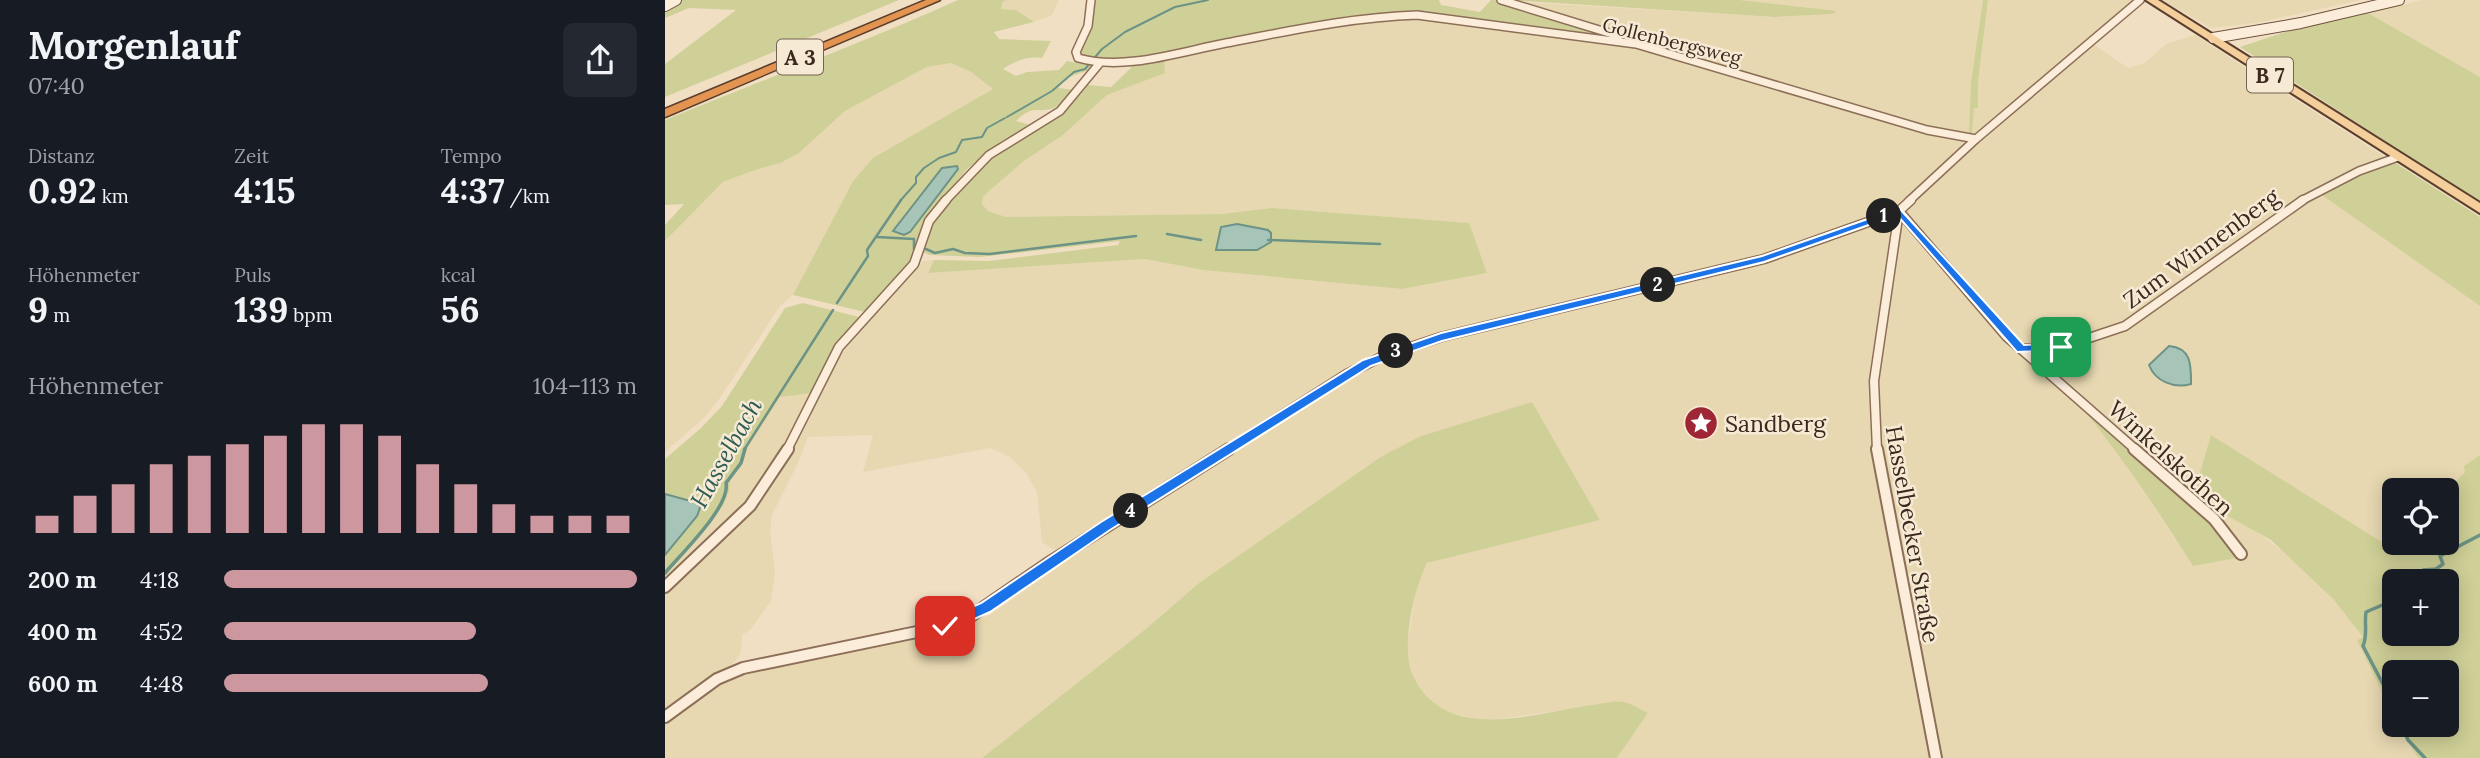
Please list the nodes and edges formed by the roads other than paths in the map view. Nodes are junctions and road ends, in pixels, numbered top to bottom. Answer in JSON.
{"nodes":[{"id":1,"x":675,"y":0,"type":"edge"},
{"id":2,"x":913,"y":0,"type":"edge"},
{"id":3,"x":935,"y":0,"type":"edge"},
{"id":4,"x":1091,"y":0,"type":"edge"},
{"id":5,"x":1501,"y":0,"type":"edge"},
{"id":6,"x":2140,"y":0,"type":"edge"},
{"id":7,"x":2151,"y":0,"type":"edge"},
{"id":8,"x":2399,"y":0,"type":"edge"},
{"id":9,"x":665,"y":6,"type":"edge"},
{"id":10,"x":2301,"y":23,"type":"junction"},
{"id":11,"x":2213,"y":38,"type":"junction"},
{"id":12,"x":2225,"y":46,"type":"junction"},
{"id":13,"x":1647,"y":47,"type":"junction"},
{"id":14,"x":1097,"y":63,"type":"junction"},
{"id":15,"x":665,"y":102,"type":"edge"},
{"id":16,"x":665,"y":113,"type":"edge"},
{"id":17,"x":1976,"y":139,"type":"junction"},
{"id":18,"x":2397,"y":157,"type":"junction"},
{"id":19,"x":2480,"y":209,"type":"edge"},
{"id":20,"x":1899,"y":211,"type":"junction"},
{"id":21,"x":2021,"y":349,"type":"junction"},
{"id":22,"x":2241,"y":554,"type":"dead end"},
{"id":23,"x":665,"y":587,"type":"edge"},
{"id":24,"x":665,"y":717,"type":"edge"},
{"id":25,"x":1936,"y":758,"type":"edge"}],
"edges":[{"from":1,"to":9,"type":"street"},
{"from":2,"to":15,"type":"highway","number":"A 3"},
{"from":3,"to":16,"type":"highway","number":"A 3"},
{"from":4,"to":14,"type":"street","name":"Gollenbergsweg"},
{"from":5,"to":13,"type":"street"},
{"from":6,"to":17,"type":"street"},
{"from":7,"to":11,"type":"main road","number":"B 7"},
{"from":8,"to":10,"type":"street"},
{"from":10,"to":11,"type":"street"},
{"from":10,"to":12,"type":"street"},
{"from":11,"to":12,"type":"main road","number":"B 7"},
{"from":12,"to":18,"type":"main road","number":"B 7"},
{"from":13,"to":14,"type":"street","name":"Gollenbergsweg"},
{"from":13,"to":17,"type":"street","name":"Gollenbergsweg"},
{"from":14,"to":23,"type":"street"},
{"from":17,"to":20,"type":"street"},
{"from":18,"to":19,"type":"main road","number":"B 7"},
{"from":18,"to":21,"type":"street","name":"Zum Winnenberg"},
{"from":20,"to":21,"type":"street","name":"Winkelskothen"},
{"from":20,"to":24,"type":"street"},
{"from":20,"to":25,"type":"street","name":"Hasselbecker Straße"},
{"from":21,"to":22,"type":"street","name":"Winkelskothen"}]}
